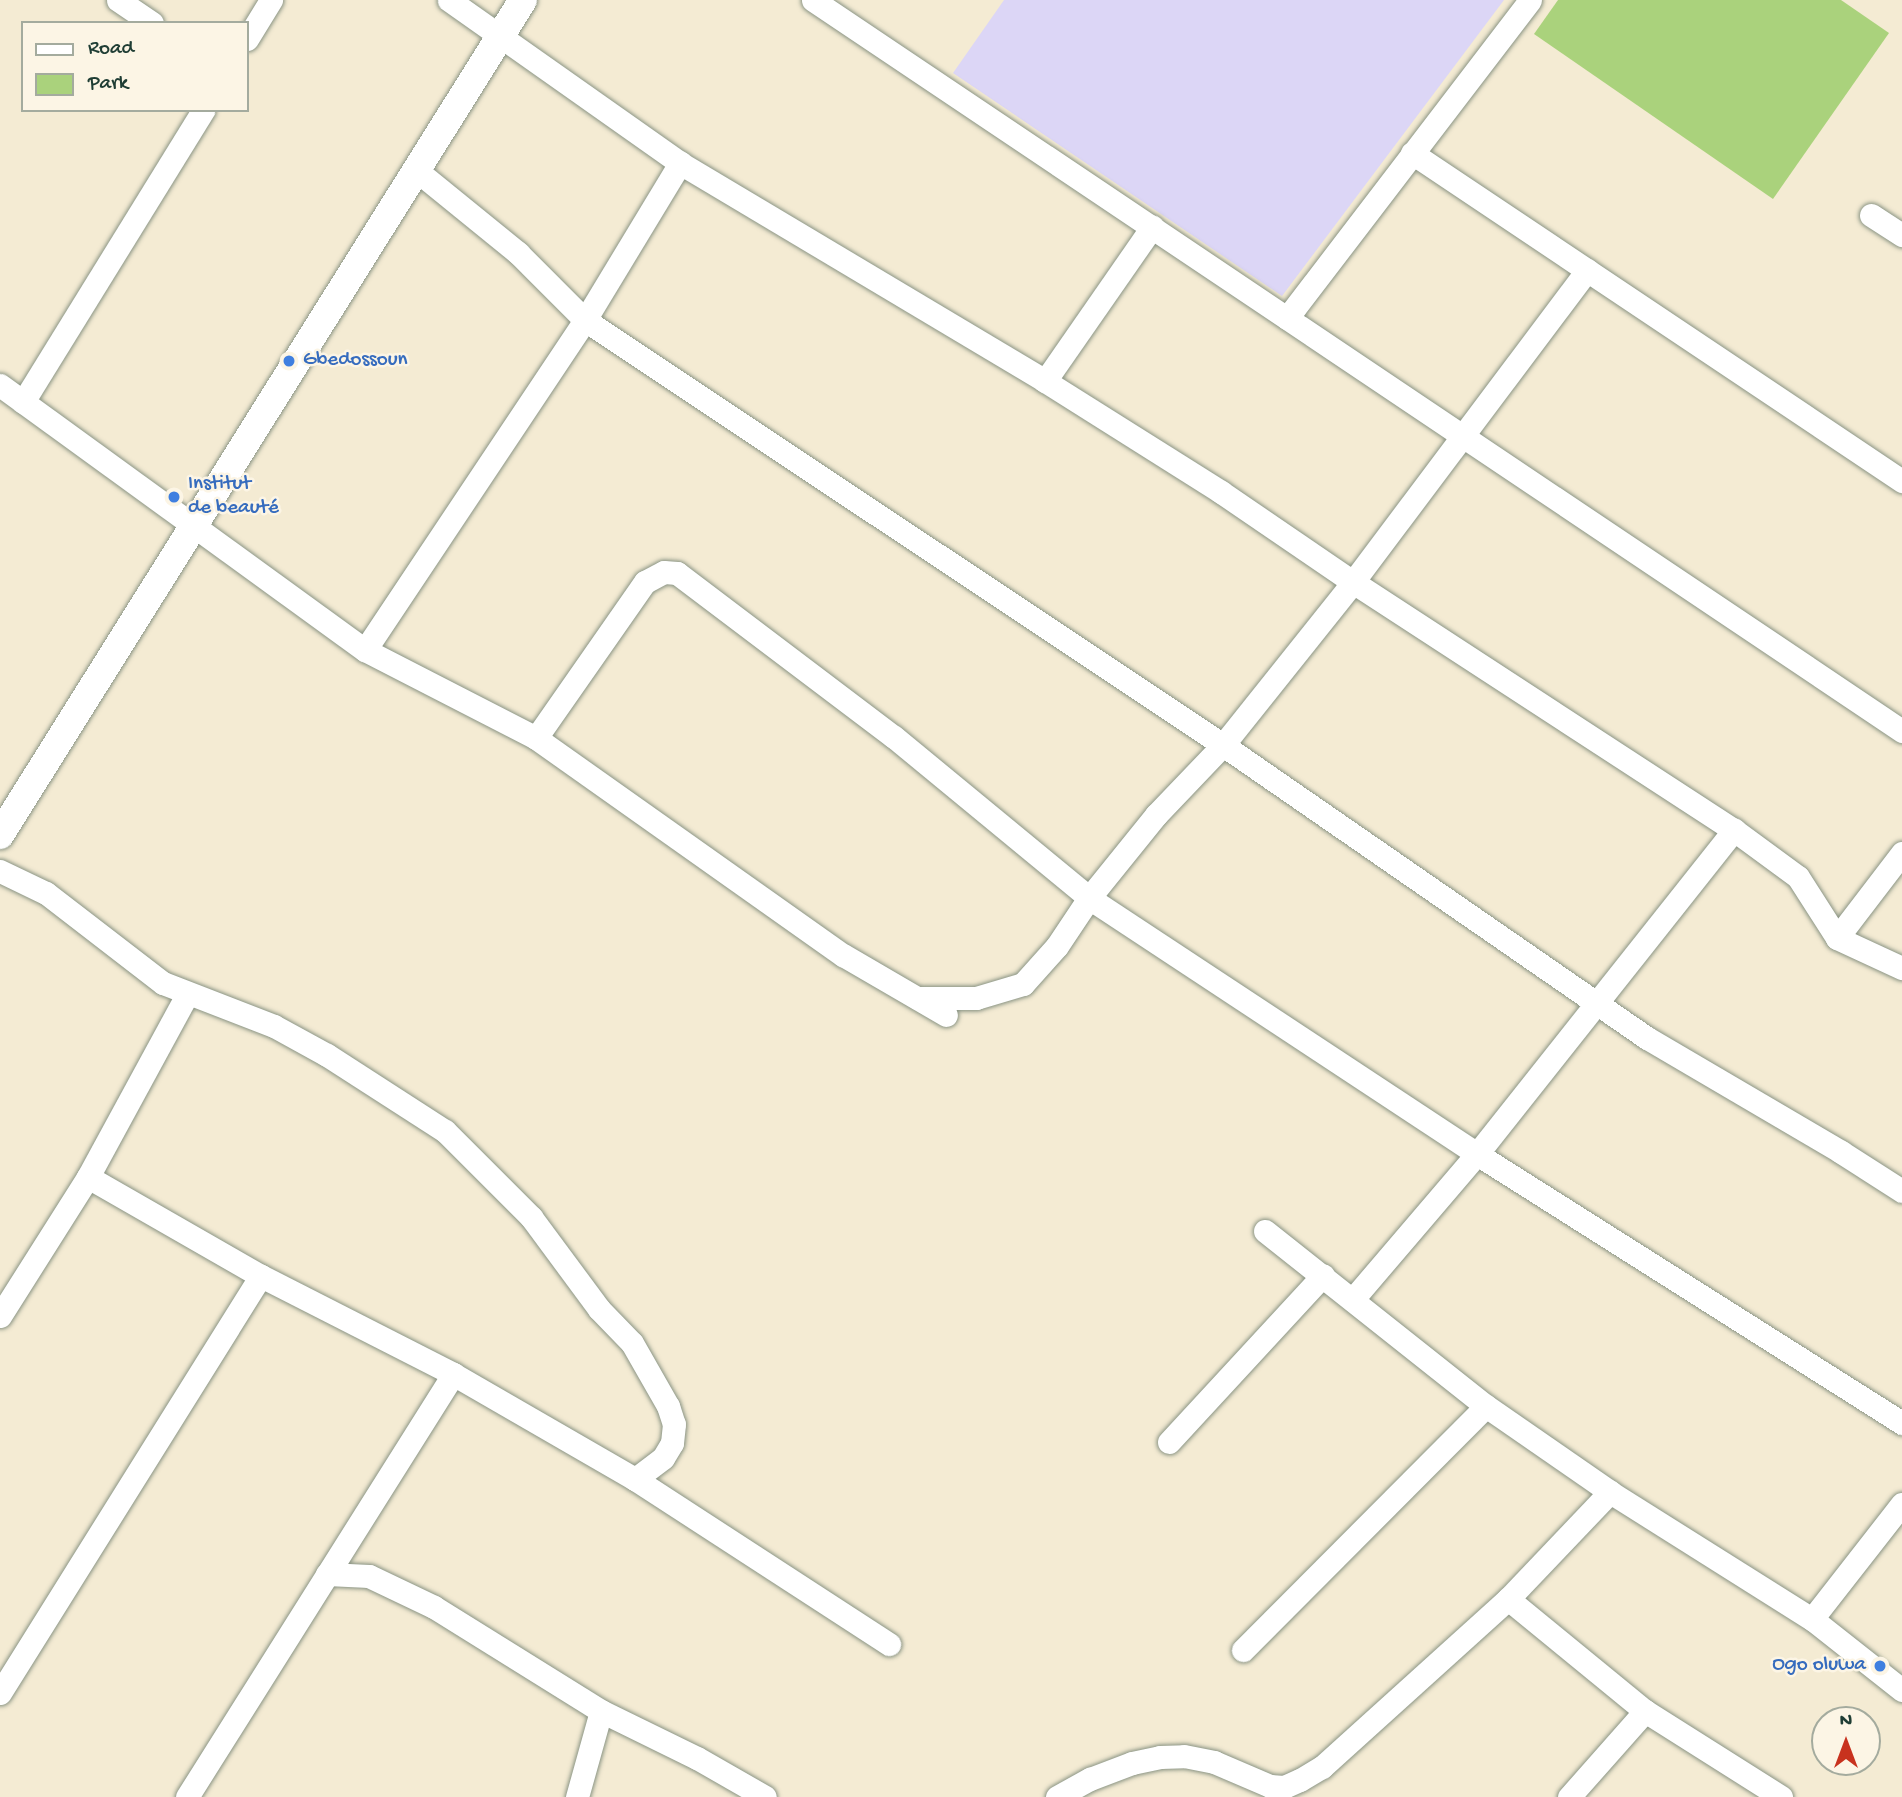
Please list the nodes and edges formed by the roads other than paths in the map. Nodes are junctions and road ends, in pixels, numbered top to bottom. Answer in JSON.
{"nodes":[{"id":1,"x":118,"y":0,"type":"edge"},
{"id":2,"x":271,"y":0,"type":"edge"},
{"id":3,"x":449,"y":0,"type":"edge"},
{"id":4,"x":523,"y":0,"type":"edge"},
{"id":5,"x":813,"y":0,"type":"edge"},
{"id":6,"x":1530,"y":0,"type":"edge"},
{"id":7,"x":149,"y":21,"type":"edge"},
{"id":8,"x":501,"y":34,"type":"junction"},
{"id":9,"x":248,"y":37,"type":"edge"},
{"id":10,"x":202,"y":112,"type":"edge"},
{"id":11,"x":1412,"y":153,"type":"junction"},
{"id":12,"x":680,"y":163,"type":"junction"},
{"id":13,"x":416,"y":170,"type":"junction"},
{"id":14,"x":1871,"y":215,"type":"dead end"},
{"id":15,"x":1152,"y":227,"type":"junction"},
{"id":16,"x":1902,"y":235,"type":"edge"},
{"id":17,"x":1587,"y":270,"type":"junction"},
{"id":18,"x":1287,"y":318,"type":"junction"},
{"id":19,"x":585,"y":320,"type":"junction"},
{"id":20,"x":1045,"y":381,"type":"junction"},
{"id":21,"x":0,"y":385,"type":"edge"},
{"id":22,"x":23,"y":402,"type":"junction"},
{"id":23,"x":1464,"y":437,"type":"junction"},
{"id":24,"x":1902,"y":481,"type":"edge"},
{"id":25,"x":193,"y":526,"type":"junction"},
{"id":26,"x":1353,"y":582,"type":"junction"},
{"id":27,"x":365,"y":650,"type":"junction"},
{"id":28,"x":1902,"y":731,"type":"edge"},
{"id":29,"x":536,"y":738,"type":"junction"},
{"id":30,"x":1223,"y":746,"type":"junction"},
{"id":31,"x":1734,"y":830,"type":"junction"},
{"id":32,"x":0,"y":835,"type":"edge"},
{"id":33,"x":1902,"y":853,"type":"edge"},
{"id":34,"x":0,"y":872,"type":"edge"},
{"id":35,"x":1089,"y":898,"type":"junction"},
{"id":36,"x":1837,"y":938,"type":"junction"},
{"id":37,"x":1902,"y":968,"type":"edge"},
{"id":38,"x":188,"y":993,"type":"junction"},
{"id":39,"x":918,"y":998,"type":"junction"},
{"id":40,"x":1594,"y":1003,"type":"junction"},
{"id":41,"x":946,"y":1015,"type":"dead end"},
{"id":42,"x":1477,"y":1154,"type":"junction"},
{"id":43,"x":88,"y":1177,"type":"junction"},
{"id":44,"x":1902,"y":1191,"type":"edge"},
{"id":45,"x":1265,"y":1231,"type":"dead end"},
{"id":46,"x":1323,"y":1275,"type":"junction"},
{"id":47,"x":261,"y":1276,"type":"junction"},
{"id":48,"x":1353,"y":1299,"type":"junction"},
{"id":49,"x":0,"y":1316,"type":"edge"},
{"id":50,"x":453,"y":1374,"type":"junction"},
{"id":51,"x":1486,"y":1406,"type":"junction"},
{"id":52,"x":1902,"y":1423,"type":"edge"},
{"id":53,"x":1169,"y":1442,"type":"dead end"},
{"id":54,"x":635,"y":1479,"type":"junction"},
{"id":55,"x":1610,"y":1492,"type":"junction"},
{"id":56,"x":1902,"y":1504,"type":"edge"},
{"id":57,"x":327,"y":1574,"type":"junction"},
{"id":58,"x":1508,"y":1599,"type":"junction"},
{"id":59,"x":1812,"y":1619,"type":"junction"},
{"id":60,"x":889,"y":1644,"type":"dead end"},
{"id":61,"x":1243,"y":1650,"type":"dead end"},
{"id":62,"x":1902,"y":1690,"type":"edge"},
{"id":63,"x":0,"y":1693,"type":"edge"},
{"id":64,"x":601,"y":1711,"type":"junction"},
{"id":65,"x":1645,"y":1711,"type":"junction"},
{"id":66,"x":1749,"y":1789,"type":"edge"},
{"id":67,"x":187,"y":1797,"type":"edge"},
{"id":68,"x":577,"y":1797,"type":"edge"},
{"id":69,"x":765,"y":1797,"type":"edge"},
{"id":70,"x":1057,"y":1797,"type":"edge"},
{"id":71,"x":1569,"y":1797,"type":"edge"},
{"id":72,"x":1781,"y":1797,"type":"edge"}],
"edges":[{"from":1,"to":7,"type":"street"},
{"from":2,"to":9,"type":"street"},
{"from":3,"to":8,"type":"street"},
{"from":4,"to":8,"type":"street"},
{"from":5,"to":15,"type":"street"},
{"from":6,"to":11,"type":"street"},
{"from":8,"to":12,"type":"street"},
{"from":8,"to":13,"type":"street"},
{"from":10,"to":22,"type":"street"},
{"from":11,"to":17,"type":"street"},
{"from":11,"to":18,"type":"street"},
{"from":12,"to":19,"type":"street"},
{"from":12,"to":20,"type":"street"},
{"from":13,"to":19,"type":"street"},
{"from":13,"to":25,"type":"street"},
{"from":14,"to":16,"type":"street"},
{"from":15,"to":18,"type":"street"},
{"from":15,"to":20,"type":"street"},
{"from":17,"to":23,"type":"street"},
{"from":17,"to":24,"type":"street"},
{"from":18,"to":23,"type":"street"},
{"from":19,"to":27,"type":"street"},
{"from":19,"to":30,"type":"street"},
{"from":20,"to":26,"type":"street"},
{"from":21,"to":22,"type":"street"},
{"from":22,"to":25,"type":"street"},
{"from":23,"to":26,"type":"street"},
{"from":23,"to":28,"type":"street"},
{"from":25,"to":27,"type":"street"},
{"from":25,"to":32,"type":"street"},
{"from":26,"to":30,"type":"street"},
{"from":26,"to":31,"type":"street"},
{"from":27,"to":29,"type":"street"},
{"from":29,"to":35,"type":"street"},
{"from":29,"to":39,"type":"street"},
{"from":30,"to":35,"type":"street"},
{"from":30,"to":40,"type":"street"},
{"from":31,"to":36,"type":"street"},
{"from":31,"to":40,"type":"street"},
{"from":33,"to":36,"type":"street"},
{"from":34,"to":38,"type":"street"},
{"from":35,"to":39,"type":"street"},
{"from":35,"to":42,"type":"street"},
{"from":36,"to":37,"type":"street"},
{"from":38,"to":43,"type":"street"},
{"from":38,"to":54,"type":"street"},
{"from":39,"to":41,"type":"street"},
{"from":40,"to":42,"type":"street"},
{"from":40,"to":44,"type":"street"},
{"from":42,"to":48,"type":"street"},
{"from":42,"to":52,"type":"street"},
{"from":43,"to":47,"type":"street"},
{"from":43,"to":49,"type":"street"},
{"from":45,"to":46,"type":"street"},
{"from":46,"to":48,"type":"street"},
{"from":46,"to":53,"type":"street"},
{"from":47,"to":50,"type":"street"},
{"from":47,"to":63,"type":"street"},
{"from":48,"to":51,"type":"street"},
{"from":50,"to":54,"type":"street"},
{"from":50,"to":57,"type":"street"},
{"from":51,"to":55,"type":"street"},
{"from":51,"to":61,"type":"street"},
{"from":54,"to":60,"type":"street"},
{"from":55,"to":58,"type":"street"},
{"from":55,"to":59,"type":"street"},
{"from":56,"to":59,"type":"street"},
{"from":57,"to":64,"type":"street"},
{"from":57,"to":67,"type":"street"},
{"from":58,"to":65,"type":"street"},
{"from":58,"to":70,"type":"street"},
{"from":59,"to":62,"type":"street"},
{"from":64,"to":68,"type":"street"},
{"from":64,"to":69,"type":"street"},
{"from":65,"to":66,"type":"street"},
{"from":65,"to":71,"type":"street"},
{"from":66,"to":72,"type":"street"}]}
